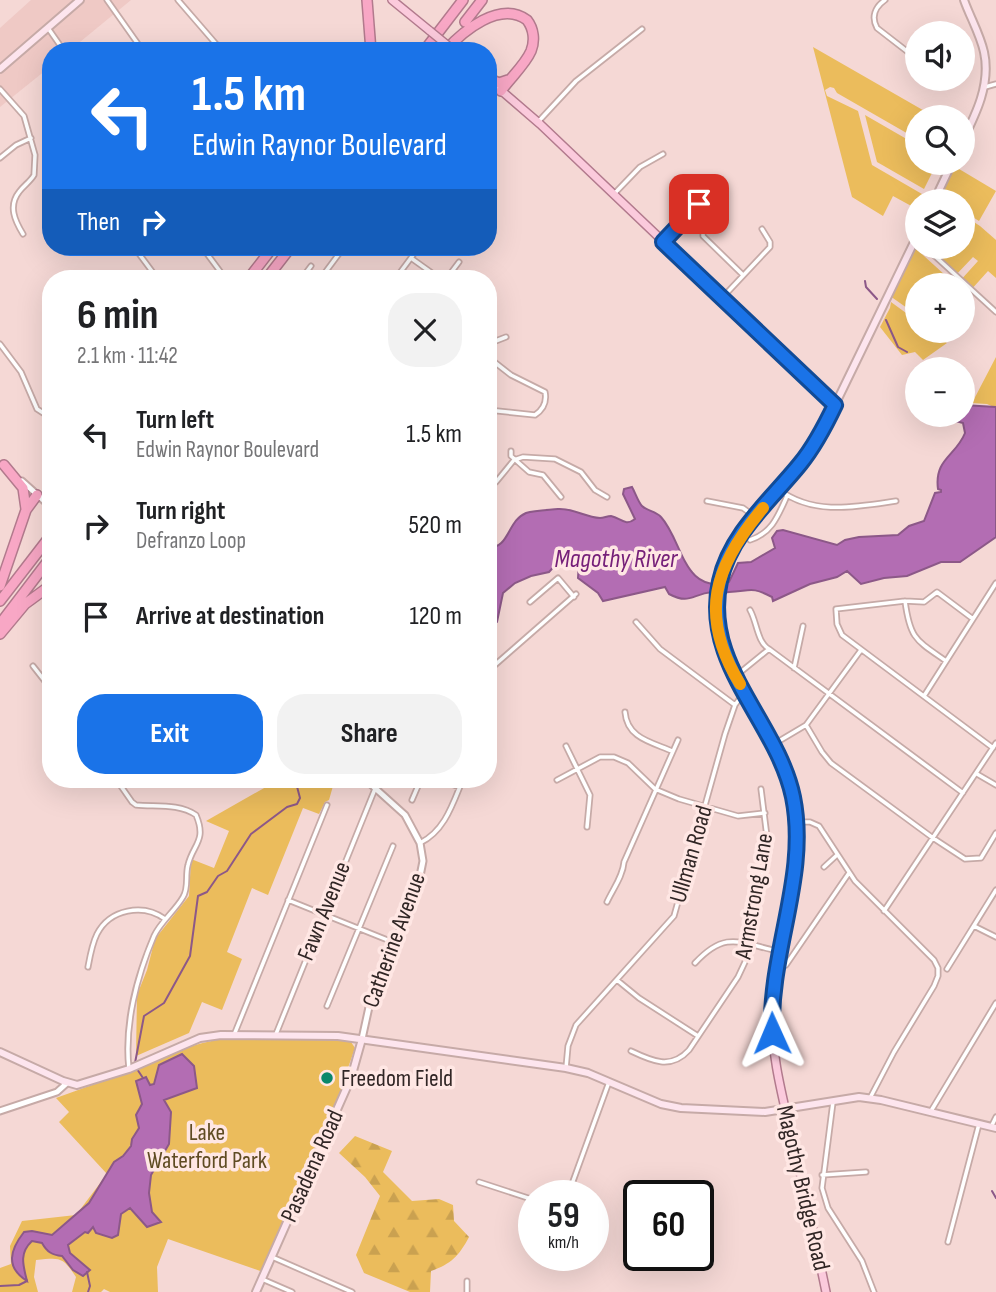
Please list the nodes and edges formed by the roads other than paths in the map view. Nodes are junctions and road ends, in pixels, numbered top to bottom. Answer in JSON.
{"nodes":[{"id":1,"x":80,"y":0,"type":"edge"},
{"id":2,"x":107,"y":0,"type":"edge"},
{"id":3,"x":178,"y":0,"type":"edge"},
{"id":4,"x":392,"y":0,"type":"edge"},
{"id":5,"x":463,"y":0,"type":"edge"},
{"id":6,"x":482,"y":0,"type":"edge"},
{"id":7,"x":885,"y":0,"type":"edge"},
{"id":8,"x":964,"y":0,"type":"edge"},
{"id":9,"x":369,"y":3,"type":"edge"},
{"id":10,"x":48,"y":28,"type":"junction"},
{"id":11,"x":642,"y":29,"type":"dead end"},
{"id":12,"x":58,"y":42,"type":"edge"},
{"id":13,"x":137,"y":42,"type":"edge"},
{"id":14,"x":214,"y":42,"type":"edge"},
{"id":15,"x":371,"y":42,"type":"edge"},
{"id":16,"x":431,"y":42,"type":"edge"},
{"id":17,"x":441,"y":42,"type":"edge"},
{"id":18,"x":454,"y":42,"type":"edge"},
{"id":19,"x":456,"y":42,"type":"edge"},
{"id":20,"x":905,"y":50,"type":"edge"},
{"id":21,"x":0,"y":69,"type":"edge"},
{"id":22,"x":514,"y":74,"type":"junction"},
{"id":23,"x":497,"y":82,"type":"edge"},
{"id":24,"x":996,"y":84,"type":"edge"},
{"id":25,"x":497,"y":87,"type":"edge"},
{"id":26,"x":984,"y":87,"type":"junction"},
{"id":27,"x":0,"y":89,"type":"edge"},
{"id":28,"x":501,"y":91,"type":"junction"},
{"id":29,"x":975,"y":116,"type":"edge"},
{"id":30,"x":538,"y":122,"type":"junction"},
{"id":31,"x":31,"y":138,"type":"junction"},
{"id":32,"x":663,"y":154,"type":"dead end"},
{"id":33,"x":0,"y":158,"type":"edge"},
{"id":34,"x":687,"y":189,"type":"dead end"},
{"id":35,"x":614,"y":194,"type":"junction"},
{"id":36,"x":714,"y":213,"type":"dead end"},
{"id":37,"x":762,"y":229,"type":"dead end"},
{"id":38,"x":23,"y":234,"type":"dead end"},
{"id":39,"x":663,"y":242,"type":"junction"},
{"id":40,"x":266,"y":256,"type":"edge"},
{"id":41,"x":284,"y":256,"type":"edge"},
{"id":42,"x":411,"y":258,"type":"joint"},
{"id":43,"x":907,"y":259,"type":"edge"},
{"id":44,"x":938,"y":259,"type":"edge"},
{"id":45,"x":459,"y":262,"type":"dead end"},
{"id":46,"x":311,"y":266,"type":"dead end"},
{"id":47,"x":255,"y":270,"type":"edge"},
{"id":48,"x":273,"y":270,"type":"edge"},
{"id":49,"x":308,"y":270,"type":"edge"},
{"id":50,"x":403,"y":270,"type":"edge"},
{"id":51,"x":428,"y":270,"type":"edge"},
{"id":52,"x":453,"y":270,"type":"edge"},
{"id":53,"x":743,"y":275,"type":"junction"},
{"id":54,"x":722,"y":298,"type":"junction"},
{"id":55,"x":996,"y":312,"type":"edge"},
{"id":56,"x":506,"y":337,"type":"dead end"},
{"id":57,"x":497,"y":340,"type":"edge"},
{"id":58,"x":0,"y":344,"type":"edge"},
{"id":59,"x":497,"y":364,"type":"edge"},
{"id":60,"x":835,"y":405,"type":"junction"},
{"id":61,"x":497,"y":411,"type":"edge"},
{"id":62,"x":42,"y":412,"type":"edge"},
{"id":63,"x":511,"y":451,"type":"dead end"},
{"id":64,"x":514,"y":460,"type":"junction"},
{"id":65,"x":2,"y":463,"type":"edge"},
{"id":66,"x":497,"y":481,"type":"edge"},
{"id":67,"x":778,"y":489,"type":"junction"},
{"id":68,"x":37,"y":495,"type":"junction"},
{"id":69,"x":787,"y":496,"type":"junction"},
{"id":70,"x":561,"y":497,"type":"dead end"},
{"id":71,"x":607,"y":497,"type":"dead end"},
{"id":72,"x":42,"y":499,"type":"edge"},
{"id":73,"x":896,"y":501,"type":"dead end"},
{"id":74,"x":707,"y":502,"type":"dead end"},
{"id":75,"x":26,"y":510,"type":"junction"},
{"id":76,"x":756,"y":517,"type":"junction"},
{"id":77,"x":750,"y":540,"type":"dead end"},
{"id":78,"x":42,"y":547,"type":"edge"},
{"id":79,"x":42,"y":569,"type":"edge"},
{"id":80,"x":996,"y":583,"type":"edge"},
{"id":81,"x":0,"y":586,"type":"edge"},
{"id":82,"x":42,"y":592,"type":"edge"},
{"id":83,"x":0,"y":601,"type":"edge"},
{"id":84,"x":905,"y":601,"type":"junction"},
{"id":85,"x":530,"y":602,"type":"dead end"},
{"id":86,"x":750,"y":610,"type":"dead end"},
{"id":87,"x":973,"y":619,"type":"junction"},
{"id":88,"x":636,"y":622,"type":"dead end"},
{"id":89,"x":0,"y":624,"type":"edge"},
{"id":90,"x":803,"y":626,"type":"dead end"},
{"id":91,"x":0,"y":634,"type":"edge"},
{"id":92,"x":769,"y":649,"type":"junction"},
{"id":93,"x":861,"y":650,"type":"junction"},
{"id":94,"x":946,"y":661,"type":"junction"},
{"id":95,"x":497,"y":663,"type":"edge"},
{"id":96,"x":33,"y":666,"type":"dead end"},
{"id":97,"x":794,"y":668,"type":"junction"},
{"id":98,"x":736,"y":677,"type":"junction"},
{"id":99,"x":42,"y":678,"type":"edge"},
{"id":100,"x":745,"y":692,"type":"junction"},
{"id":101,"x":830,"y":694,"type":"junction"},
{"id":102,"x":924,"y":696,"type":"junction"},
{"id":103,"x":735,"y":705,"type":"junction"},
{"id":104,"x":625,"y":712,"type":"dead end"},
{"id":105,"x":806,"y":725,"type":"junction"},
{"id":106,"x":678,"y":740,"type":"dead end"},
{"id":107,"x":996,"y":743,"type":"edge"},
{"id":108,"x":774,"y":744,"type":"junction"},
{"id":109,"x":566,"y":746,"type":"dead end"},
{"id":110,"x":993,"y":748,"type":"junction"},
{"id":111,"x":672,"y":751,"type":"junction"},
{"id":112,"x":577,"y":769,"type":"junction"},
{"id":113,"x":976,"y":774,"type":"junction"},
{"id":114,"x":557,"y":780,"type":"dead end"},
{"id":115,"x":996,"y":785,"type":"edge"},
{"id":116,"x":123,"y":788,"type":"edge"},
{"id":117,"x":375,"y":788,"type":"joint"},
{"id":118,"x":417,"y":788,"type":"edge"},
{"id":119,"x":459,"y":788,"type":"edge"},
{"id":120,"x":655,"y":789,"type":"junction"},
{"id":121,"x":761,"y":789,"type":"dead end"},
{"id":122,"x":963,"y":793,"type":"junction"},
{"id":123,"x":412,"y":800,"type":"dead end"},
{"id":124,"x":327,"y":805,"type":"dead end"},
{"id":125,"x":705,"y":806,"type":"junction"},
{"id":126,"x":765,"y":813,"type":"junction"},
{"id":127,"x":796,"y":822,"type":"junction"},
{"id":128,"x":587,"y":827,"type":"dead end"},
{"id":129,"x":996,"y":833,"type":"edge"},
{"id":130,"x":933,"y":838,"type":"junction"},
{"id":131,"x":420,"y":842,"type":"junction"},
{"id":132,"x":393,"y":846,"type":"dead end"},
{"id":133,"x":837,"y":855,"type":"junction"},
{"id":134,"x":824,"y":867,"type":"dead end"},
{"id":135,"x":849,"y":873,"type":"junction"},
{"id":136,"x":996,"y":890,"type":"edge"},
{"id":137,"x":288,"y":900,"type":"junction"},
{"id":138,"x":607,"y":902,"type":"dead end"},
{"id":139,"x":884,"y":911,"type":"junction"},
{"id":140,"x":323,"y":914,"type":"junction"},
{"id":141,"x":165,"y":919,"type":"junction"},
{"id":142,"x":974,"y":926,"type":"junction"},
{"id":143,"x":359,"y":929,"type":"junction"},
{"id":144,"x":996,"y":937,"type":"edge"},
{"id":145,"x":395,"y":943,"type":"junction"},
{"id":146,"x":750,"y":945,"type":"junction"},
{"id":147,"x":779,"y":951,"type":"junction"},
{"id":148,"x":695,"y":963,"type":"dead end"},
{"id":149,"x":786,"y":965,"type":"dead end"},
{"id":150,"x":88,"y":967,"type":"dead end"},
{"id":151,"x":947,"y":969,"type":"dead end"},
{"id":152,"x":617,"y":980,"type":"junction"},
{"id":153,"x":996,"y":1003,"type":"edge"},
{"id":154,"x":327,"y":1006,"type":"dead end"},
{"id":155,"x":276,"y":1034,"type":"junction"},
{"id":156,"x":234,"y":1035,"type":"junction"},
{"id":157,"x":698,"y":1036,"type":"junction"},
{"id":158,"x":362,"y":1039,"type":"junction"},
{"id":159,"x":631,"y":1051,"type":"dead end"},
{"id":160,"x":0,"y":1052,"type":"edge"},
{"id":161,"x":566,"y":1068,"type":"junction"},
{"id":162,"x":129,"y":1069,"type":"junction"},
{"id":163,"x":609,"y":1082,"type":"junction"},
{"id":164,"x":67,"y":1083,"type":"junction"},
{"id":165,"x":870,"y":1098,"type":"junction"},
{"id":166,"x":833,"y":1100,"type":"junction"},
{"id":167,"x":786,"y":1109,"type":"junction"},
{"id":168,"x":0,"y":1111,"type":"edge"},
{"id":169,"x":931,"y":1111,"type":"junction"},
{"id":170,"x":996,"y":1117,"type":"edge"},
{"id":171,"x":979,"y":1124,"type":"junction"},
{"id":172,"x":993,"y":1127,"type":"edge"},
{"id":173,"x":866,"y":1172,"type":"dead end"},
{"id":174,"x":822,"y":1175,"type":"junction"},
{"id":175,"x":573,"y":1180,"type":"edge"},
{"id":176,"x":479,"y":1182,"type":"dead end"},
{"id":177,"x":518,"y":1195,"type":"edge"},
{"id":178,"x":948,"y":1242,"type":"dead end"},
{"id":179,"x":272,"y":1257,"type":"junction"},
{"id":180,"x":262,"y":1279,"type":"junction"},
{"id":181,"x":467,"y":1281,"type":"dead end"},
{"id":182,"x":256,"y":1292,"type":"edge"},
{"id":183,"x":292,"y":1292,"type":"edge"},
{"id":184,"x":352,"y":1292,"type":"edge"},
{"id":185,"x":467,"y":1292,"type":"edge"},
{"id":186,"x":826,"y":1292,"type":"edge"},
{"id":187,"x":874,"y":1292,"type":"edge"}],
"edges":[{"from":1,"to":10,"type":"main road"},
{"from":2,"to":13,"type":"street"},
{"from":3,"to":14,"type":"street"},
{"from":4,"to":17,"type":"main road","bridge":true},
{"from":5,"to":16,"type":"highway"},
{"from":6,"to":18,"type":"highway"},
{"from":7,"to":20,"type":"street"},
{"from":8,"to":26,"type":"main road"},
{"from":9,"to":15,"type":"highway"},
{"from":10,"to":12,"type":"street"},
{"from":10,"to":21,"type":"main road"},
{"from":11,"to":30,"type":"street"},
{"from":19,"to":22,"type":"highway"},
{"from":22,"to":23,"type":"highway"},
{"from":22,"to":28,"type":"highway"},
{"from":24,"to":26,"type":"street"},
{"from":25,"to":28,"type":"main road"},
{"from":26,"to":29,"type":"main road"},
{"from":27,"to":31,"type":"street"},
{"from":28,"to":30,"type":"main road"},
{"from":30,"to":35,"type":"main road"},
{"from":31,"to":33,"type":"street"},
{"from":31,"to":38,"type":"street"},
{"from":32,"to":35,"type":"street"},
{"from":34,"to":39,"type":"street"},
{"from":35,"to":39,"type":"main road"},
{"from":36,"to":53,"type":"street"},
{"from":37,"to":53,"type":"street"},
{"from":39,"to":54,"type":"main road"},
{"from":40,"to":47,"type":"highway"},
{"from":41,"to":48,"type":"highway"},
{"from":42,"to":50,"type":"street"},
{"from":42,"to":51,"type":"street"},
{"from":43,"to":60,"type":"main road","name":"Magothy Bridge Road"},
{"from":44,"to":55,"type":"street"},
{"from":45,"to":52,"type":"street"},
{"from":46,"to":49,"type":"street"},
{"from":53,"to":54,"type":"street"},
{"from":54,"to":60,"type":"main road"},
{"from":56,"to":57,"type":"street"},
{"from":58,"to":62,"type":"street"},
{"from":59,"to":61,"type":"street"},
{"from":60,"to":67,"type":"main road","name":"Magothy Bridge Road"},
{"from":63,"to":64,"type":"street"},
{"from":64,"to":66,"type":"street"},
{"from":64,"to":70,"type":"street"},
{"from":64,"to":71,"type":"street"},
{"from":65,"to":68,"type":"street"},
{"from":65,"to":75,"type":"highway"},
{"from":67,"to":69,"type":"street"},
{"from":67,"to":76,"type":"main road","name":"Magothy Bridge Road"},
{"from":68,"to":72,"type":"street"},
{"from":68,"to":75,"type":"highway"},
{"from":69,"to":73,"type":"street"},
{"from":69,"to":77,"type":"street"},
{"from":74,"to":76,"type":"street"},
{"from":75,"to":81,"type":"highway"},
{"from":76,"to":98,"type":"main road","name":"Magothy Bridge Road"},
{"from":78,"to":83,"type":"highway"},
{"from":79,"to":89,"type":"highway"},
{"from":80,"to":87,"type":"street"},
{"from":82,"to":91,"type":"highway"},
{"from":84,"to":87,"type":"street"},
{"from":84,"to":93,"type":"street"},
{"from":84,"to":94,"type":"street"},
{"from":85,"to":95,"type":"street"},
{"from":86,"to":92,"type":"street"},
{"from":87,"to":94,"type":"street"},
{"from":88,"to":103,"type":"street"},
{"from":90,"to":97,"type":"street"},
{"from":92,"to":97,"type":"street"},
{"from":92,"to":98,"type":"street"},
{"from":93,"to":101,"type":"street"},
{"from":93,"to":102,"type":"street"},
{"from":94,"to":102,"type":"street"},
{"from":96,"to":99,"type":"street"},
{"from":97,"to":101,"type":"street"},
{"from":98,"to":100,"type":"main road","name":"Magothy Bridge Road"},
{"from":100,"to":103,"type":"street","name":"Ullman Road"},
{"from":100,"to":108,"type":"main road","name":"Magothy Bridge Road"},
{"from":101,"to":105,"type":"street"},
{"from":101,"to":122,"type":"street"},
{"from":102,"to":110,"type":"street"},
{"from":103,"to":125,"type":"street","name":"Ullman Road"},
{"from":104,"to":111,"type":"street"},
{"from":105,"to":108,"type":"street"},
{"from":105,"to":130,"type":"street"},
{"from":106,"to":111,"type":"street"},
{"from":107,"to":110,"type":"street"},
{"from":108,"to":127,"type":"main road","name":"Magothy Bridge Road"},
{"from":109,"to":112,"type":"street"},
{"from":110,"to":113,"type":"street"},
{"from":111,"to":120,"type":"street"},
{"from":112,"to":114,"type":"street"},
{"from":112,"to":120,"type":"street"},
{"from":112,"to":128,"type":"street"},
{"from":113,"to":115,"type":"street"},
{"from":113,"to":122,"type":"street"},
{"from":116,"to":141,"type":"street"},
{"from":117,"to":131,"type":"street","name":"Catherine Avenue"},
{"from":117,"to":140,"type":"street","name":"Fawn Avenue"},
{"from":118,"to":123,"type":"street"},
{"from":119,"to":131,"type":"street"},
{"from":120,"to":125,"type":"street"},
{"from":120,"to":138,"type":"street"},
{"from":121,"to":126,"type":"street","name":"Armstrong Lane"},
{"from":122,"to":130,"type":"street"},
{"from":124,"to":137,"type":"street"},
{"from":125,"to":126,"type":"street"},
{"from":125,"to":152,"type":"street","name":"Ullman Road"},
{"from":126,"to":146,"type":"street","name":"Armstrong Lane"},
{"from":127,"to":133,"type":"street"},
{"from":127,"to":147,"type":"main road","name":"Magothy Bridge Road"},
{"from":129,"to":130,"type":"street"},
{"from":130,"to":139,"type":"street"},
{"from":131,"to":145,"type":"street","name":"Catherine Avenue"},
{"from":132,"to":143,"type":"street"},
{"from":133,"to":134,"type":"street"},
{"from":133,"to":135,"type":"street"},
{"from":135,"to":139,"type":"street"},
{"from":135,"to":149,"type":"street"},
{"from":136,"to":142,"type":"street"},
{"from":137,"to":140,"type":"street"},
{"from":137,"to":156,"type":"street"},
{"from":139,"to":165,"type":"street"},
{"from":140,"to":143,"type":"street"},
{"from":140,"to":155,"type":"street","name":"Fawn Avenue"},
{"from":141,"to":150,"type":"street"},
{"from":141,"to":162,"type":"street"},
{"from":142,"to":144,"type":"street"},
{"from":142,"to":151,"type":"street"},
{"from":143,"to":145,"type":"street"},
{"from":143,"to":154,"type":"street"},
{"from":145,"to":158,"type":"street","name":"Catherine Avenue"},
{"from":146,"to":147,"type":"street"},
{"from":146,"to":148,"type":"street"},
{"from":146,"to":157,"type":"street","name":"Armstrong Lane"},
{"from":147,"to":167,"type":"main road","name":"Magothy Bridge Road"},
{"from":152,"to":157,"type":"street"},
{"from":152,"to":161,"type":"street","name":"Ullman Road"},
{"from":153,"to":169,"type":"street"},
{"from":155,"to":156,"type":"main road"},
{"from":155,"to":158,"type":"main road"},
{"from":156,"to":162,"type":"main road"},
{"from":157,"to":159,"type":"street","name":"Armstrong Lane"},
{"from":158,"to":161,"type":"main road"},
{"from":158,"to":179,"type":"main road","name":"Pasadena Road"},
{"from":160,"to":164,"type":"main road"},
{"from":161,"to":163,"type":"main road"},
{"from":162,"to":164,"type":"main road"},
{"from":163,"to":167,"type":"main road"},
{"from":163,"to":175,"type":"street"},
{"from":164,"to":168,"type":"street"},
{"from":165,"to":166,"type":"main road"},
{"from":165,"to":169,"type":"main road"},
{"from":166,"to":167,"type":"main road"},
{"from":166,"to":174,"type":"street"},
{"from":167,"to":186,"type":"main road","name":"Magothy Bridge Road"},
{"from":169,"to":171,"type":"main road"},
{"from":170,"to":172,"type":"street"},
{"from":171,"to":172,"type":"main road"},
{"from":171,"to":178,"type":"street"},
{"from":173,"to":174,"type":"street"},
{"from":174,"to":187,"type":"street"},
{"from":176,"to":177,"type":"street"},
{"from":179,"to":180,"type":"main road","name":"Pasadena Road"},
{"from":179,"to":184,"type":"street"},
{"from":180,"to":182,"type":"main road","name":"Pasadena Road"},
{"from":180,"to":183,"type":"street"},
{"from":181,"to":185,"type":"street"}]}
